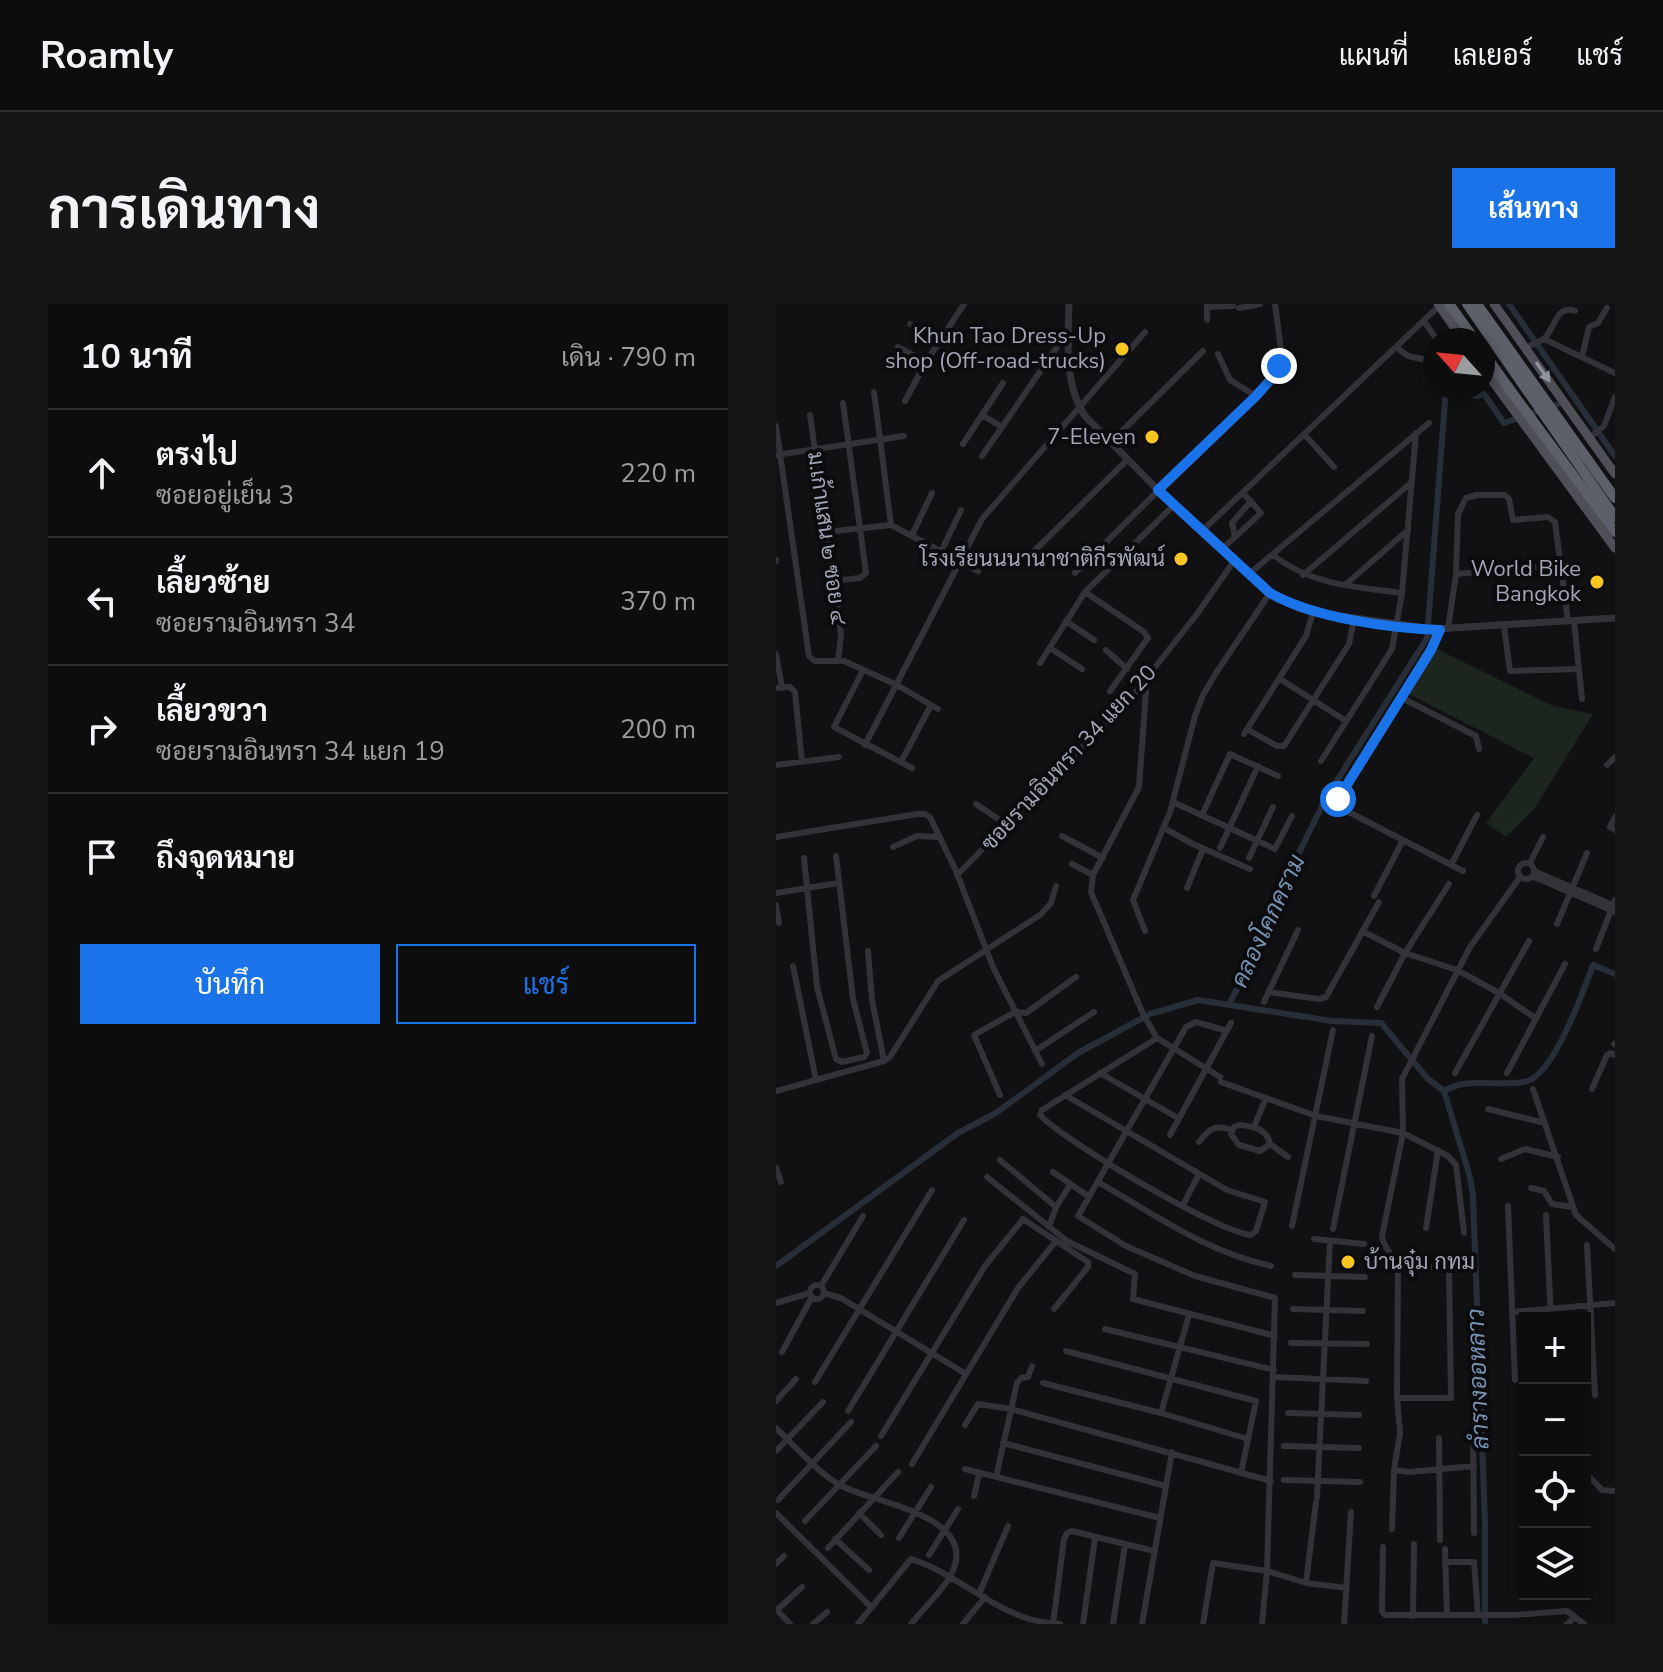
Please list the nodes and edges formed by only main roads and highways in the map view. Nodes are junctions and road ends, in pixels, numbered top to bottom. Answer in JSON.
{"nodes":[{"id":1,"x":1467,"y":304,"type":"edge"},
{"id":2,"x":1477,"y":304,"type":"edge"},
{"id":3,"x":1494,"y":304,"type":"edge"},
{"id":4,"x":1442,"y":305,"type":"edge"},
{"id":5,"x":1456,"y":328,"type":"edge"},
{"id":6,"x":1464,"y":328,"type":"edge"},
{"id":7,"x":1495,"y":369,"type":"edge"},
{"id":8,"x":1495,"y":385,"type":"edge"},
{"id":9,"x":1578,"y":422,"type":"junction"},
{"id":10,"x":1542,"y":450,"type":"junction"},
{"id":11,"x":1615,"y":474,"type":"edge"},
{"id":12,"x":1615,"y":498,"type":"edge"},
{"id":13,"x":1615,"y":517,"type":"edge"},
{"id":14,"x":1615,"y":532,"type":"edge"},
{"id":15,"x":1615,"y":548,"type":"edge"}],
"edges":[{"from":1,"to":13,"type":"highway","bridge":true},
{"from":2,"to":12,"type":"highway","bridge":true},
{"from":3,"to":9,"type":"main road","one_way":true},
{"from":4,"to":5,"type":"main road"},
{"from":4,"to":6,"type":"highway"},
{"from":7,"to":14,"type":"highway","bridge":true},
{"from":8,"to":10,"type":"main road"},
{"from":9,"to":10,"type":"main road"},
{"from":9,"to":11,"type":"main road"},
{"from":10,"to":15,"type":"main road"}]}
